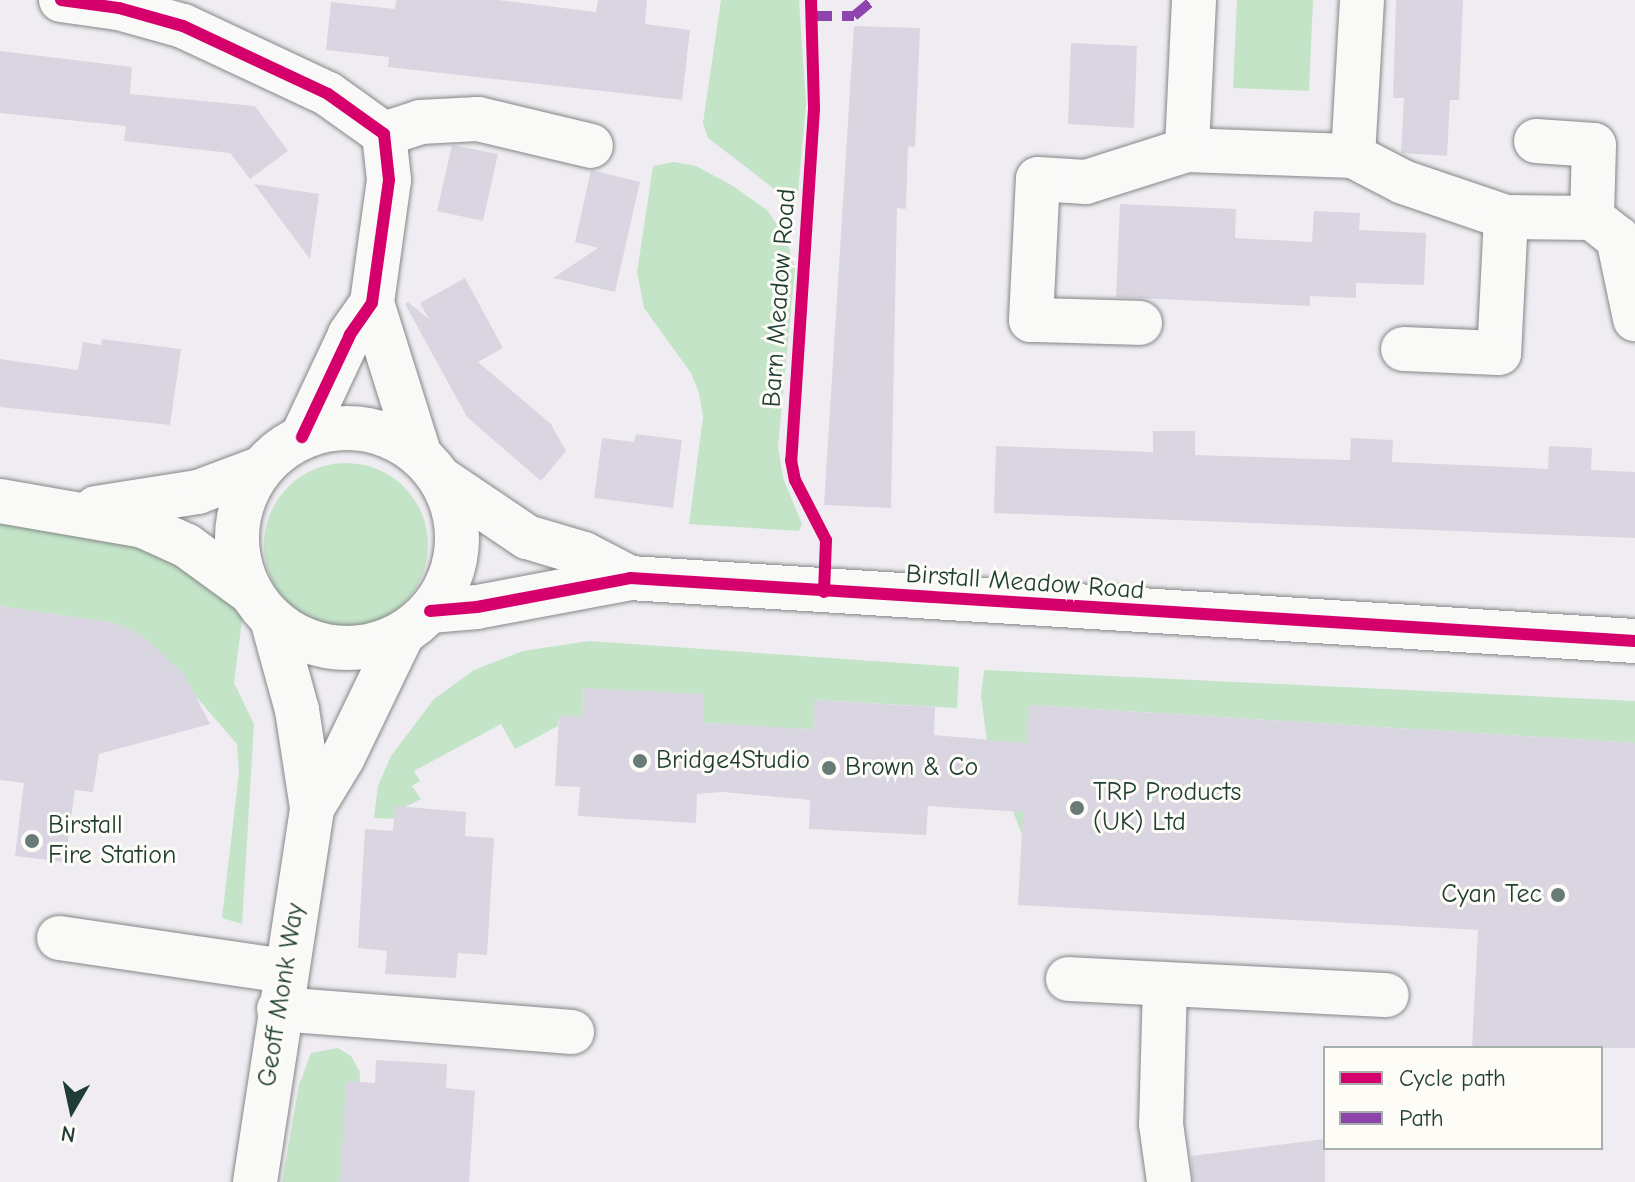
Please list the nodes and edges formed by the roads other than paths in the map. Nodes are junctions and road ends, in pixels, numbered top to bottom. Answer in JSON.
{"nodes":[{"id":1,"x":61,"y":0,"type":"edge"},
{"id":2,"x":1194,"y":0,"type":"edge"},
{"id":3,"x":1362,"y":0,"type":"edge"},
{"id":4,"x":119,"y":4,"type":"edge"},
{"id":5,"x":384,"y":134,"type":"junction"},
{"id":6,"x":1536,"y":141,"type":"dead end"},
{"id":7,"x":591,"y":146,"type":"dead end"},
{"id":8,"x":1187,"y":150,"type":"junction"},
{"id":9,"x":1353,"y":156,"type":"junction"},
{"id":10,"x":1506,"y":217,"type":"junction"},
{"id":11,"x":1592,"y":218,"type":"junction"},
{"id":12,"x":372,"y":303,"type":"junction"},
{"id":13,"x":1635,"y":319,"type":"edge"},
{"id":14,"x":1140,"y":323,"type":"dead end"},
{"id":15,"x":1403,"y":349,"type":"dead end"},
{"id":16,"x":302,"y":437,"type":"junction"},
{"id":17,"x":431,"y":468,"type":"junction"},
{"id":18,"x":260,"y":469,"type":"junction"},
{"id":19,"x":0,"y":501,"type":"edge"},
{"id":20,"x":74,"y":512,"type":"junction"},
{"id":21,"x":630,"y":578,"type":"junction"},
{"id":22,"x":261,"y":606,"type":"junction"},
{"id":23,"x":417,"y":622,"type":"junction"},
{"id":24,"x":1630,"y":637,"type":"edge"},
{"id":25,"x":312,"y":808,"type":"junction"},
{"id":26,"x":59,"y":938,"type":"dead end"},
{"id":27,"x":1068,"y":979,"type":"dead end"},
{"id":28,"x":1165,"y":984,"type":"junction"},
{"id":29,"x":282,"y":990,"type":"junction"},
{"id":30,"x":1387,"y":995,"type":"dead end"},
{"id":31,"x":572,"y":1032,"type":"dead end"},
{"id":32,"x":255,"y":1182,"type":"edge"},
{"id":33,"x":1169,"y":1182,"type":"edge"}],
"edges":[{"from":1,"to":4,"type":"street"},
{"from":2,"to":8,"type":"street"},
{"from":3,"to":9,"type":"street"},
{"from":4,"to":5,"type":"street"},
{"from":5,"to":7,"type":"street"},
{"from":5,"to":12,"type":"street"},
{"from":6,"to":11,"type":"street"},
{"from":8,"to":9,"type":"street"},
{"from":8,"to":14,"type":"street"},
{"from":9,"to":10,"type":"street"},
{"from":10,"to":11,"type":"street"},
{"from":10,"to":15,"type":"street"},
{"from":11,"to":13,"type":"street"},
{"from":12,"to":16,"type":"street"},
{"from":12,"to":17,"type":"street"},
{"from":16,"to":17,"type":"street"},
{"from":16,"to":18,"type":"street"},
{"from":17,"to":21,"type":"street","name":"Birstall Meadow Road"},
{"from":17,"to":23,"type":"street"},
{"from":18,"to":20,"type":"street"},
{"from":18,"to":22,"type":"street"},
{"from":19,"to":20,"type":"street"},
{"from":20,"to":22,"type":"street"},
{"from":21,"to":23,"type":"street","name":"Birstall Meadow Road"},
{"from":21,"to":24,"type":"street","name":"Birstall Meadow Road"},
{"from":22,"to":23,"type":"street"},
{"from":22,"to":25,"type":"street","name":"Geoff Monk Way"},
{"from":23,"to":25,"type":"street","name":"Geoff Monk Way"},
{"from":25,"to":29,"type":"street","name":"Geoff Monk Way"},
{"from":26,"to":29,"type":"street"},
{"from":27,"to":28,"type":"street"},
{"from":28,"to":30,"type":"street"},
{"from":28,"to":33,"type":"street"},
{"from":29,"to":31,"type":"street"},
{"from":29,"to":32,"type":"street","name":"Geoff Monk Way"}]}
